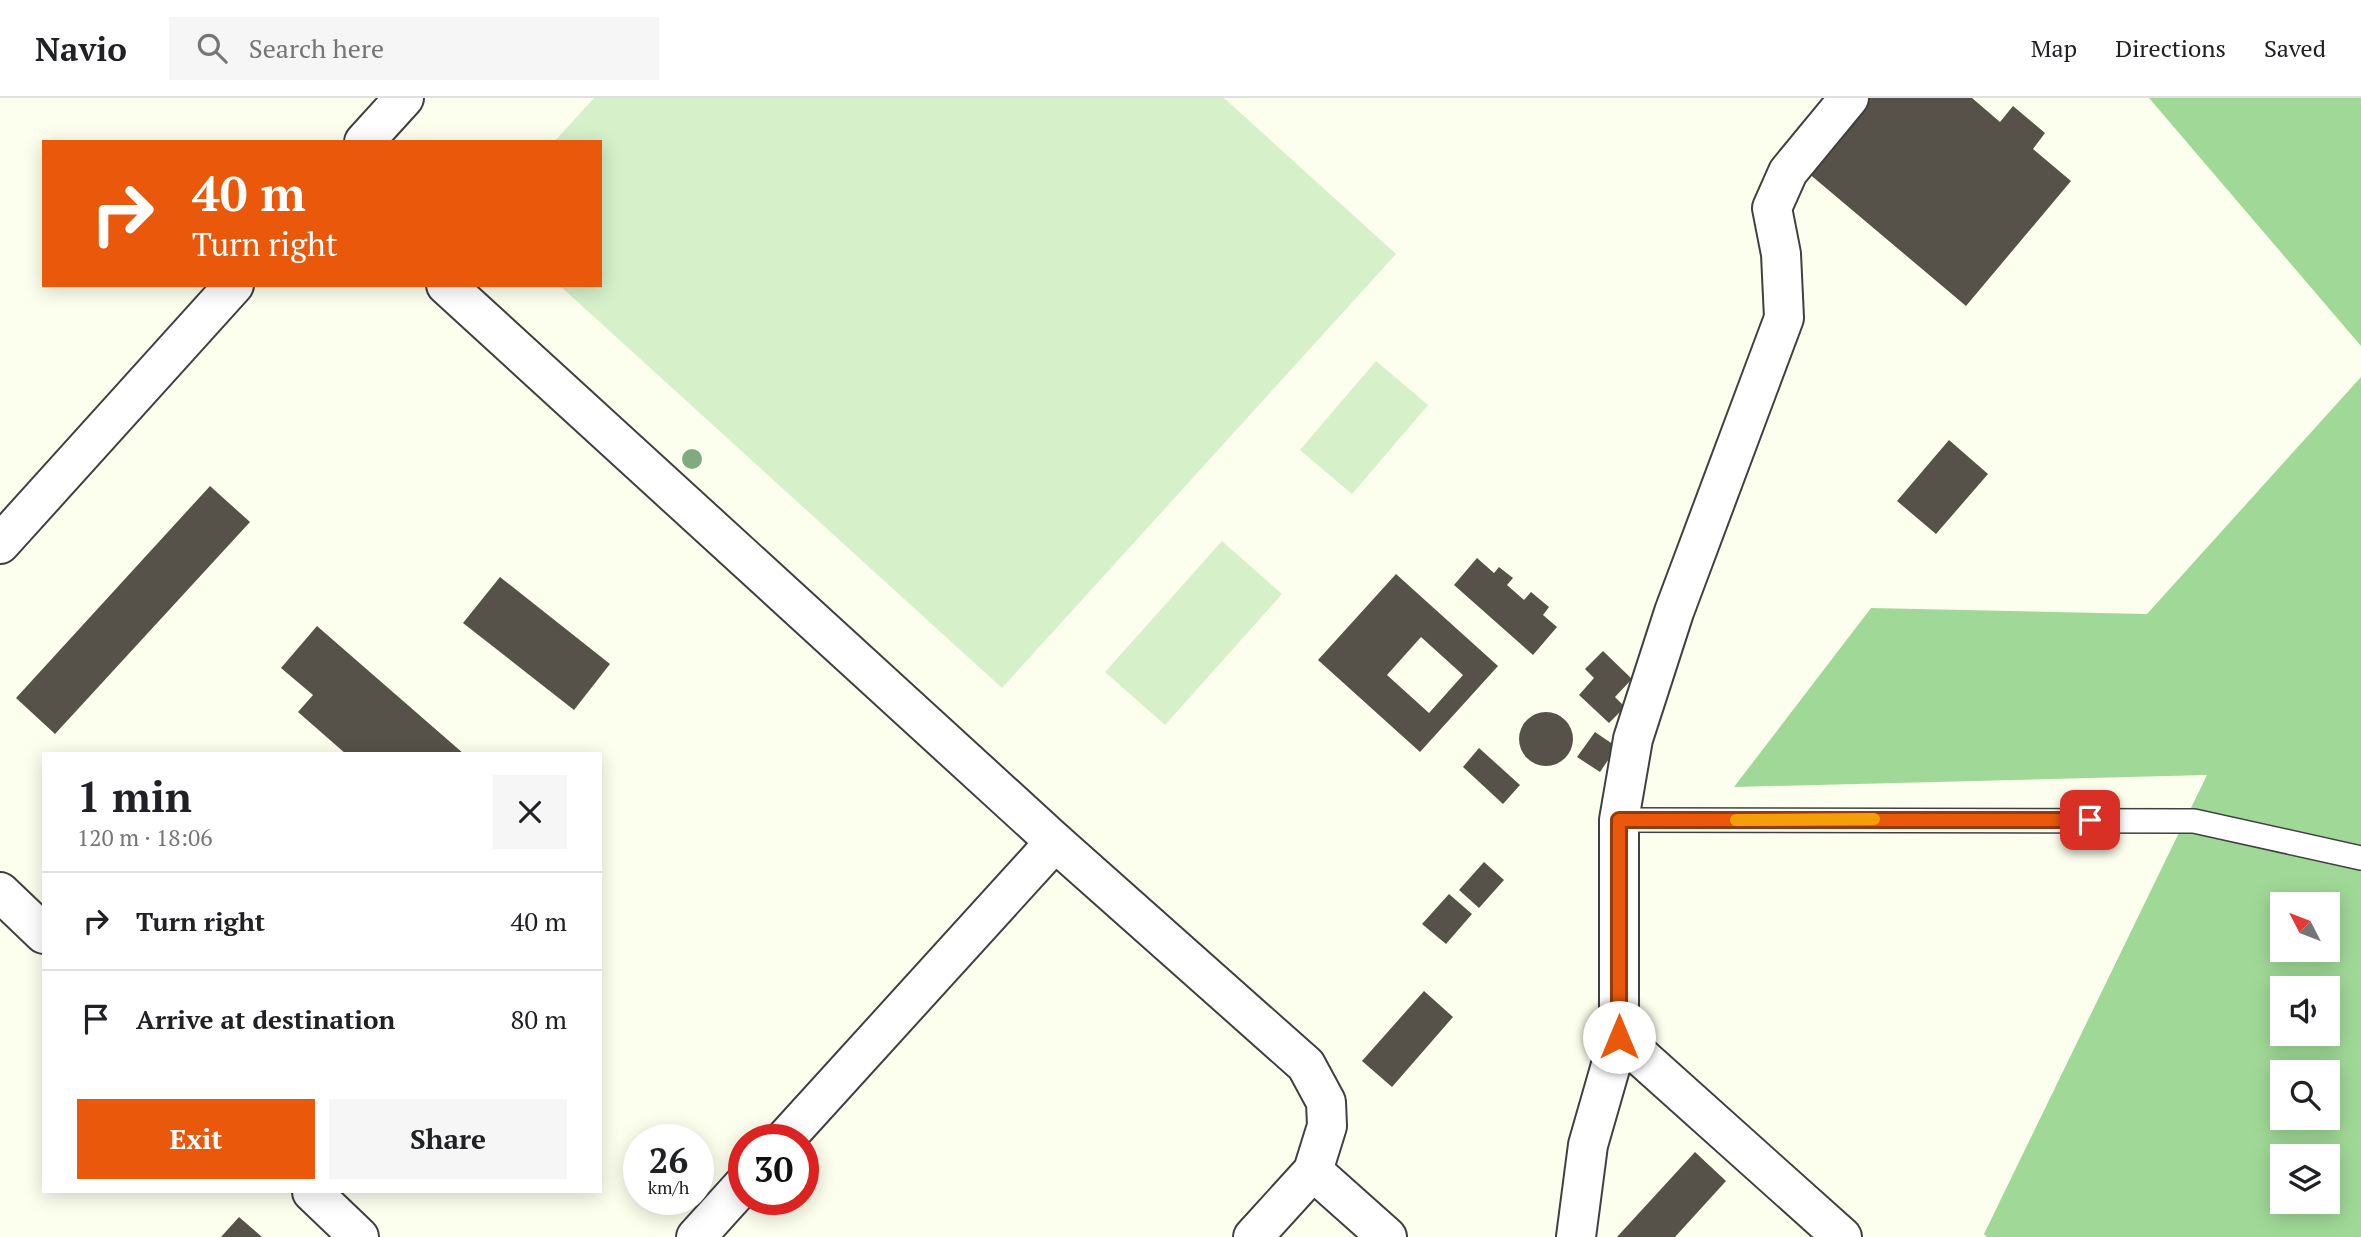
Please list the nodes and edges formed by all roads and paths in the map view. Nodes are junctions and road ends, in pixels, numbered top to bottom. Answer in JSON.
{"nodes":[{"id":1,"x":404,"y":98,"type":"edge"},
{"id":2,"x":1849,"y":98,"type":"edge"},
{"id":3,"x":366,"y":140,"type":"edge"},
{"id":4,"x":232,"y":287,"type":"edge"},
{"id":5,"x":448,"y":287,"type":"edge"},
{"id":6,"x":0,"y":544,"type":"edge"},
{"id":7,"x":1619,"y":820,"type":"junction"},
{"id":8,"x":1055,"y":842,"type":"junction"},
{"id":9,"x":2361,"y":858,"type":"edge"},
{"id":10,"x":0,"y":892,"type":"edge"},
{"id":11,"x":42,"y":932,"type":"edge"},
{"id":12,"x":1619,"y":1037,"type":"junction"},
{"id":13,"x":799,"y":1124,"type":"edge"},
{"id":14,"x":1313,"y":1171,"type":"junction"},
{"id":15,"x":313,"y":1193,"type":"edge"},
{"id":16,"x":728,"y":1202,"type":"edge"},
{"id":17,"x":359,"y":1237,"type":"edge"},
{"id":18,"x":696,"y":1237,"type":"edge"},
{"id":19,"x":1253,"y":1237,"type":"edge"},
{"id":20,"x":1387,"y":1237,"type":"edge"},
{"id":21,"x":1576,"y":1237,"type":"edge"},
{"id":22,"x":1842,"y":1237,"type":"edge"}],
"edges":[{"from":1,"to":3,"type":"street"},
{"from":2,"to":7,"type":"street"},
{"from":4,"to":6,"type":"street"},
{"from":5,"to":8,"type":"street"},
{"from":7,"to":9,"type":"lane"},
{"from":7,"to":12,"type":"street"},
{"from":8,"to":13,"type":"street"},
{"from":8,"to":14,"type":"street"},
{"from":10,"to":11,"type":"street"},
{"from":12,"to":21,"type":"street"},
{"from":12,"to":22,"type":"street"},
{"from":14,"to":19,"type":"street"},
{"from":14,"to":20,"type":"street"},
{"from":15,"to":17,"type":"street"},
{"from":16,"to":18,"type":"street"}]}
